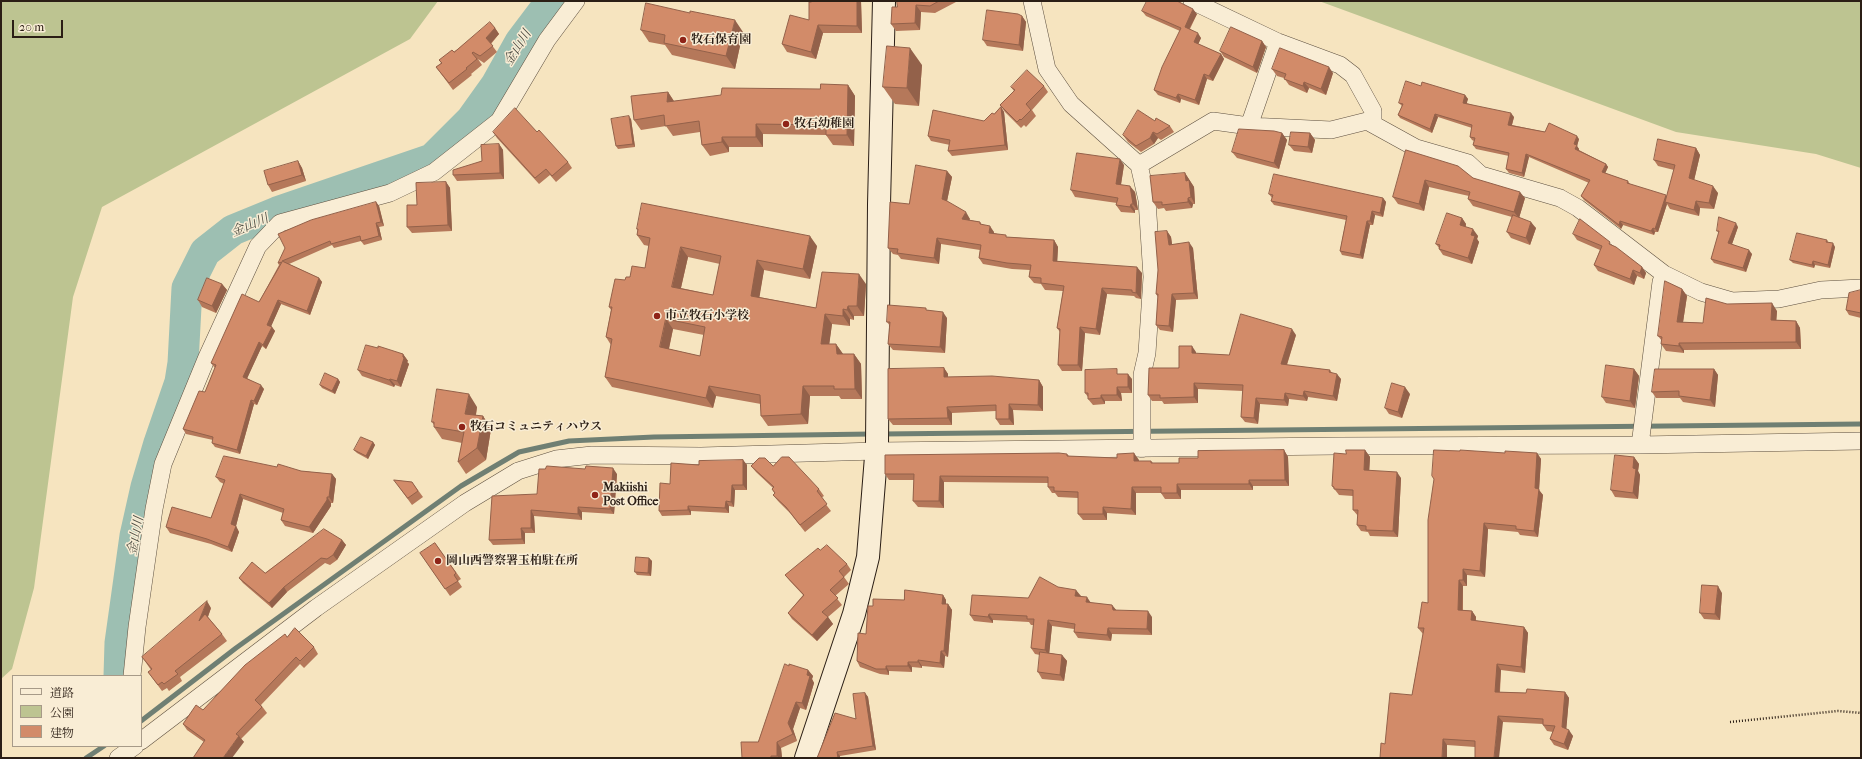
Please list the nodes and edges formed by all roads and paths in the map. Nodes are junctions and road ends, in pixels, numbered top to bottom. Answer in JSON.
{"nodes":[{"id":1,"x":576,"y":1,"type":"edge"},
{"id":2,"x":884,"y":1,"type":"edge"},
{"id":3,"x":1032,"y":1,"type":"edge"},
{"id":4,"x":1192,"y":1,"type":"edge"},
{"id":5,"x":1278,"y":42,"type":"junction"},
{"id":6,"x":1373,"y":124,"type":"junction"},
{"id":7,"x":1249,"y":126,"type":"junction"},
{"id":8,"x":1139,"y":165,"type":"junction"},
{"id":9,"x":1664,"y":274,"type":"junction"},
{"id":10,"x":1861,"y":288,"type":"edge"},
{"id":11,"x":1642,"y":432,"type":"junction"},
{"id":12,"x":1142,"y":438,"type":"junction"},
{"id":13,"x":877,"y":440,"type":"junction"},
{"id":14,"x":1861,"y":441,"type":"edge"},
{"id":15,"x":132,"y":675,"type":"edge"},
{"id":16,"x":1861,"y":713,"type":"edge"},
{"id":17,"x":1730,"y":722,"type":"dead end"},
{"id":18,"x":142,"y":742,"type":"edge"},
{"id":19,"x":806,"y":758,"type":"edge"}],
"edges":[{"from":1,"to":15,"type":"street"},
{"from":2,"to":13,"type":"street"},
{"from":3,"to":8,"type":"street"},
{"from":4,"to":5,"type":"street"},
{"from":5,"to":6,"type":"street"},
{"from":5,"to":7,"type":"street"},
{"from":6,"to":7,"type":"street"},
{"from":6,"to":9,"type":"street"},
{"from":7,"to":8,"type":"street"},
{"from":8,"to":12,"type":"street"},
{"from":9,"to":10,"type":"street"},
{"from":9,"to":11,"type":"street"},
{"from":11,"to":12,"type":"street"},
{"from":11,"to":14,"type":"street"},
{"from":12,"to":13,"type":"street"},
{"from":13,"to":18,"type":"street"},
{"from":13,"to":19,"type":"street"},
{"from":16,"to":17,"type":"path"}]}
